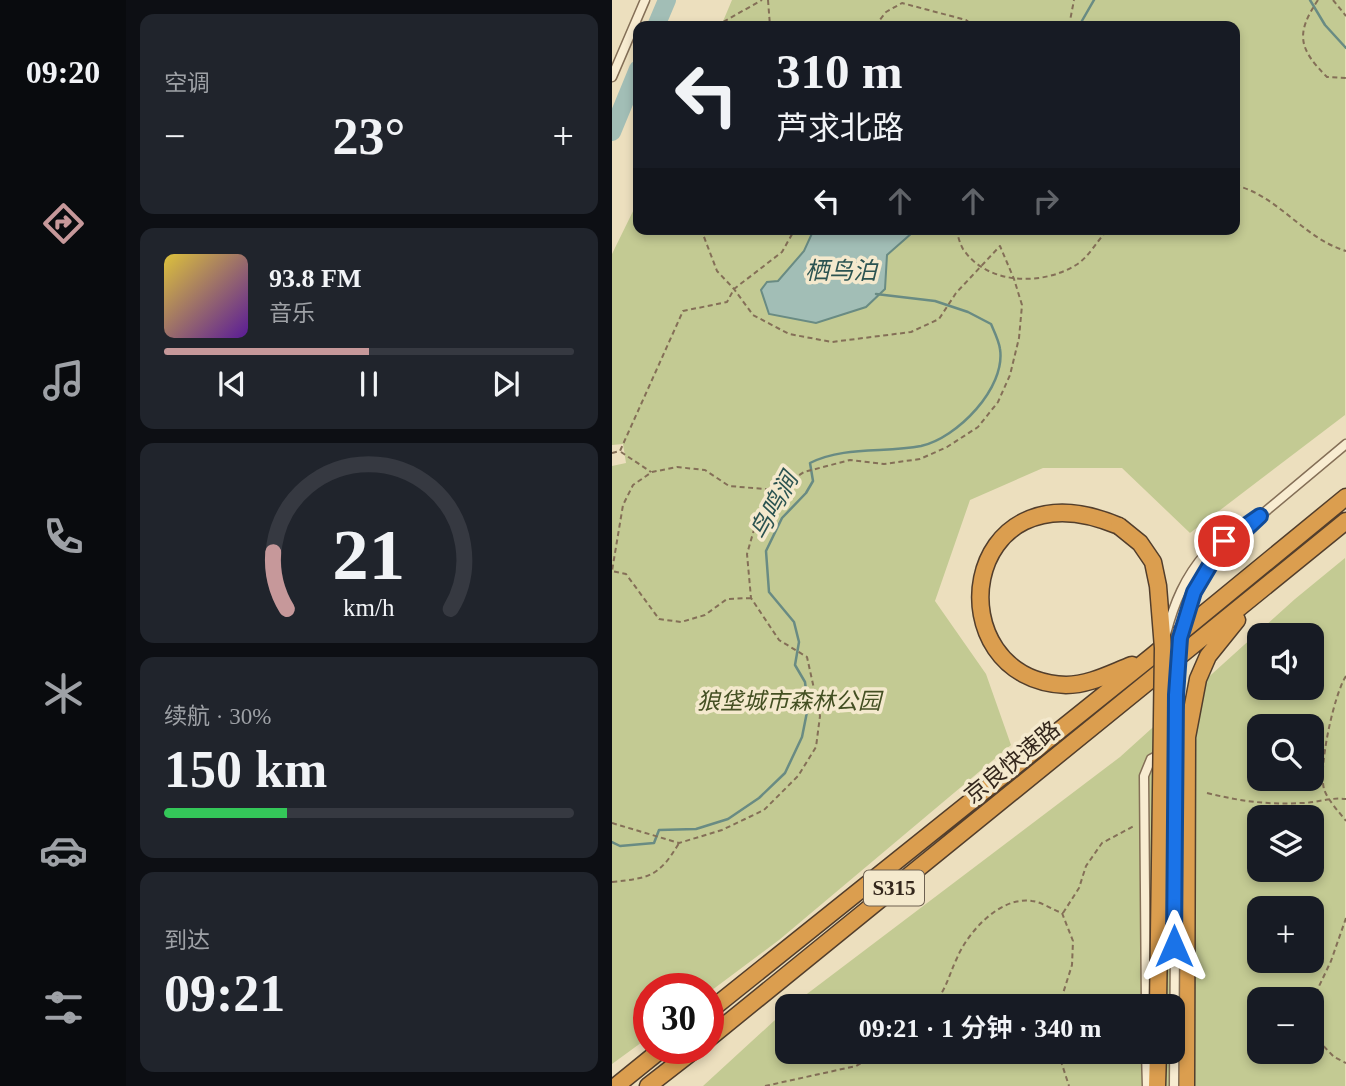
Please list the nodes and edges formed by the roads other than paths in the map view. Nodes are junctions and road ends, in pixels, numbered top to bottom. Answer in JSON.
{"nodes":[{"id":1,"x":645,"y":0,"type":"edge"},
{"id":2,"x":636,"y":21,"type":"edge"},
{"id":3,"x":633,"y":28,"type":"edge"},
{"id":4,"x":612,"y":77,"type":"edge"},
{"id":5,"x":1345,"y":444,"type":"edge"},
{"id":6,"x":1345,"y":497,"type":"edge"},
{"id":7,"x":1260,"y":516,"type":"junction"},
{"id":8,"x":1345,"y":521,"type":"edge"},
{"id":9,"x":1271,"y":582,"type":"junction"},
{"id":10,"x":1157,"y":653,"type":"junction"},
{"id":11,"x":1187,"y":781,"type":"junction"},
{"id":12,"x":1146,"y":994,"type":"edge"},
{"id":13,"x":1158,"y":994,"type":"edge"},
{"id":14,"x":724,"y":999,"type":"edge"},
{"id":15,"x":724,"y":1027,"type":"edge"},
{"id":16,"x":643,"y":1064,"type":"edge"},
{"id":17,"x":676,"y":1064,"type":"edge"},
{"id":18,"x":1146,"y":1064,"type":"edge"},
{"id":19,"x":1158,"y":1064,"type":"edge"},
{"id":20,"x":616,"y":1086,"type":"edge"},
{"id":21,"x":648,"y":1086,"type":"edge"},
{"id":22,"x":1147,"y":1086,"type":"edge"},
{"id":23,"x":1157,"y":1086,"type":"edge"},
{"id":24,"x":1174,"y":1086,"type":"edge"},
{"id":25,"x":1186,"y":1086,"type":"edge"}],
"edges":[{"from":1,"to":2,"type":"street"},
{"from":3,"to":4,"type":"street"},
{"from":5,"to":7,"type":"street"},
{"from":6,"to":10,"type":"highway","name":"京良快速路"},
{"from":7,"to":10,"type":"street","bridge":true},
{"from":7,"to":24,"type":"street","bridge":true},
{"from":8,"to":9,"type":"highway","name":"京良快速路"},
{"from":9,"to":11,"type":"highway"},
{"from":9,"to":15,"type":"highway","name":"京良快速路","number":"S315"},
{"from":10,"to":10,"type":"highway","bridge":true},
{"from":10,"to":13,"type":"highway","bridge":true},
{"from":10,"to":14,"type":"highway","name":"京良快速路","number":"S315"},
{"from":11,"to":12,"type":"street"},
{"from":11,"to":25,"type":"highway"},
{"from":16,"to":20,"type":"highway"},
{"from":17,"to":21,"type":"highway"},
{"from":18,"to":22,"type":"street"},
{"from":19,"to":23,"type":"highway"}]}
